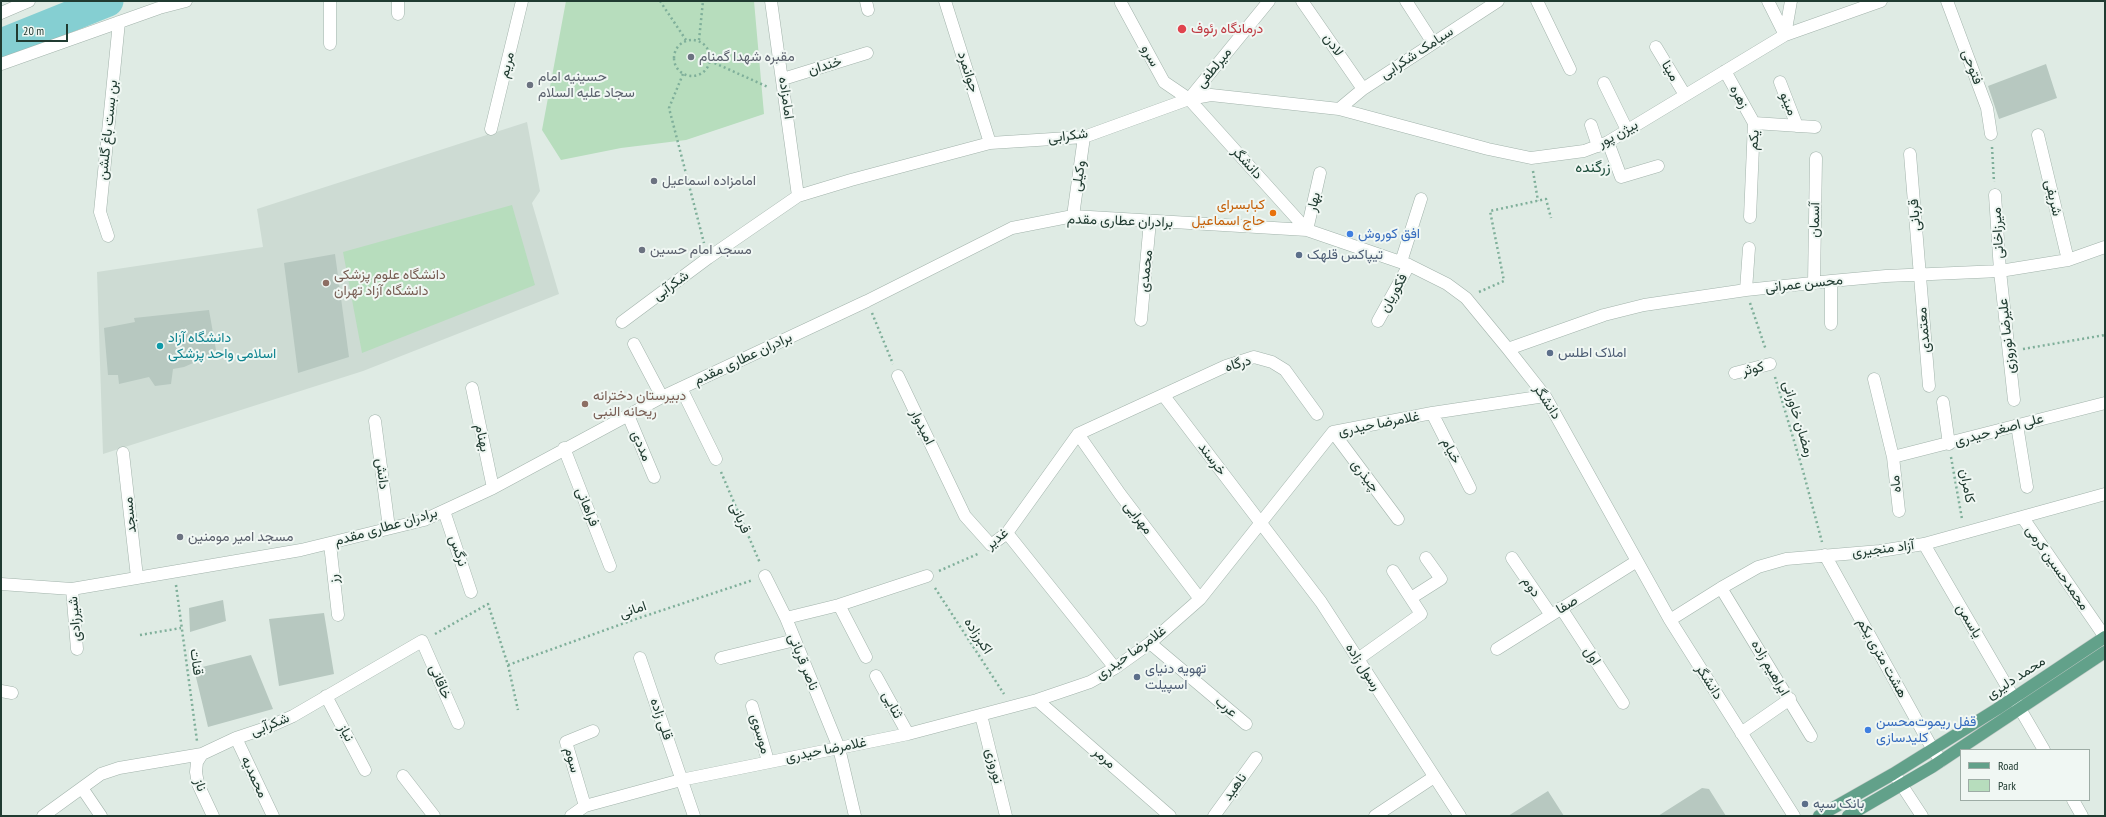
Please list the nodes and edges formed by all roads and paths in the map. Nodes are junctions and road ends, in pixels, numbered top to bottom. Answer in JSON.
{"nodes":[{"id":1,"x":29,"y":1,"type":"edge"},
{"id":2,"x":186,"y":1,"type":"edge"},
{"id":3,"x":330,"y":1,"type":"edge"},
{"id":4,"x":398,"y":1,"type":"edge"},
{"id":5,"x":522,"y":1,"type":"edge"},
{"id":6,"x":660,"y":1,"type":"edge"},
{"id":7,"x":703,"y":1,"type":"edge"},
{"id":8,"x":771,"y":1,"type":"edge"},
{"id":9,"x":945,"y":1,"type":"edge"},
{"id":10,"x":1269,"y":1,"type":"edge"},
{"id":11,"x":1302,"y":1,"type":"edge"},
{"id":12,"x":1406,"y":1,"type":"edge"},
{"id":13,"x":1498,"y":1,"type":"edge"},
{"id":14,"x":1537,"y":1,"type":"edge"},
{"id":15,"x":1768,"y":1,"type":"edge"},
{"id":16,"x":1791,"y":1,"type":"edge"},
{"id":17,"x":1881,"y":1,"type":"edge"},
{"id":18,"x":1947,"y":1,"type":"edge"},
{"id":19,"x":1121,"y":3,"type":"dead end"},
{"id":20,"x":1,"y":13,"type":"edge"},
{"id":21,"x":398,"y":14,"type":"dead end"},
{"id":22,"x":119,"y":22,"type":"junction"},
{"id":23,"x":1784,"y":35,"type":"junction"},
{"id":24,"x":686,"y":40,"type":"junction"},
{"id":25,"x":699,"y":40,"type":"junction"},
{"id":26,"x":1433,"y":43,"type":"junction"},
{"id":27,"x":330,"y":44,"type":"dead end"},
{"id":28,"x":1656,"y":47,"type":"dead end"},
{"id":29,"x":867,"y":53,"type":"dead end"},
{"id":30,"x":710,"y":61,"type":"junction"},
{"id":31,"x":1,"y":64,"type":"edge"},
{"id":32,"x":1570,"y":69,"type":"dead end"},
{"id":33,"x":1725,"y":71,"type":"junction"},
{"id":34,"x":683,"y":74,"type":"junction"},
{"id":35,"x":783,"y":79,"type":"junction"},
{"id":36,"x":1780,"y":82,"type":"dead end"},
{"id":37,"x":1604,"y":83,"type":"dead end"},
{"id":38,"x":1363,"y":89,"type":"junction"},
{"id":39,"x":785,"y":95,"type":"junction"},
{"id":40,"x":1685,"y":95,"type":"junction"},
{"id":41,"x":1189,"y":99,"type":"junction"},
{"id":42,"x":1339,"y":109,"type":"junction"},
{"id":43,"x":1754,"y":123,"type":"junction"},
{"id":44,"x":1590,"y":125,"type":"dead end"},
{"id":45,"x":1797,"y":126,"type":"junction"},
{"id":46,"x":1815,"y":127,"type":"dead end"},
{"id":47,"x":491,"y":129,"type":"dead end"},
{"id":48,"x":1627,"y":130,"type":"junction"},
{"id":49,"x":1991,"y":134,"type":"joint"},
{"id":50,"x":2038,"y":135,"type":"dead end"},
{"id":51,"x":1084,"y":137,"type":"junction"},
{"id":52,"x":990,"y":143,"type":"junction"},
{"id":53,"x":1603,"y":144,"type":"junction"},
{"id":54,"x":1910,"y":154,"type":"dead end"},
{"id":55,"x":1531,"y":158,"type":"junction"},
{"id":56,"x":1816,"y":158,"type":"dead end"},
{"id":57,"x":1658,"y":166,"type":"dead end"},
{"id":58,"x":1320,"y":173,"type":"dead end"},
{"id":59,"x":1995,"y":195,"type":"joint"},
{"id":60,"x":798,"y":196,"type":"junction"},
{"id":61,"x":1421,"y":199,"type":"dead end"},
{"id":62,"x":1538,"y":200,"type":"junction"},
{"id":63,"x":1073,"y":216,"type":"junction"},
{"id":64,"x":1750,"y":217,"type":"dead end"},
{"id":65,"x":1551,"y":218,"type":"dead end"},
{"id":66,"x":1150,"y":221,"type":"junction"},
{"id":67,"x":1307,"y":230,"type":"junction"},
{"id":68,"x":108,"y":236,"type":"dead end"},
{"id":69,"x":2105,"y":247,"type":"edge"},
{"id":70,"x":1748,"y":248,"type":"dead end"},
{"id":71,"x":708,"y":258,"type":"junction"},
{"id":72,"x":2068,"y":260,"type":"junction"},
{"id":73,"x":1405,"y":264,"type":"junction"},
{"id":74,"x":2000,"y":271,"type":"junction"},
{"id":75,"x":1920,"y":275,"type":"junction"},
{"id":76,"x":1831,"y":281,"type":"junction"},
{"id":77,"x":1814,"y":283,"type":"junction"},
{"id":78,"x":1746,"y":290,"type":"junction"},
{"id":79,"x":1466,"y":298,"type":"junction"},
{"id":80,"x":867,"y":302,"type":"junction"},
{"id":81,"x":1141,"y":320,"type":"dead end"},
{"id":82,"x":1378,"y":321,"type":"dead end"},
{"id":83,"x":622,"y":322,"type":"dead end"},
{"id":84,"x":1831,"y":324,"type":"dead end"},
{"id":85,"x":2105,"y":335,"type":"edge"},
{"id":86,"x":634,"y":344,"type":"dead end"},
{"id":87,"x":1508,"y":349,"type":"junction"},
{"id":88,"x":2009,"y":351,"type":"junction"},
{"id":89,"x":1770,"y":364,"type":"junction"},
{"id":90,"x":1735,"y":373,"type":"dead end"},
{"id":91,"x":898,"y":376,"type":"joint"},
{"id":92,"x":1874,"y":379,"type":"dead end"},
{"id":93,"x":1929,"y":386,"type":"dead end"},
{"id":94,"x":472,"y":388,"type":"dead end"},
{"id":95,"x":682,"y":388,"type":"junction"},
{"id":96,"x":1164,"y":396,"type":"junction"},
{"id":97,"x":1545,"y":396,"type":"junction"},
{"id":98,"x":662,"y":397,"type":"junction"},
{"id":99,"x":2014,"y":400,"type":"dead end"},
{"id":100,"x":1943,"y":402,"type":"dead end"},
{"id":101,"x":2105,"y":403,"type":"edge"},
{"id":102,"x":1432,"y":413,"type":"junction"},
{"id":103,"x":1317,"y":414,"type":"dead end"},
{"id":104,"x":628,"y":415,"type":"junction"},
{"id":105,"x":375,"y":421,"type":"dead end"},
{"id":106,"x":2017,"y":425,"type":"junction"},
{"id":107,"x":1333,"y":432,"type":"junction"},
{"id":108,"x":1078,"y":434,"type":"junction"},
{"id":109,"x":1949,"y":444,"type":"junction"},
{"id":110,"x":564,"y":448,"type":"junction"},
{"id":111,"x":123,"y":453,"type":"dead end"},
{"id":112,"x":1893,"y":457,"type":"junction"},
{"id":113,"x":716,"y":459,"type":"joint"},
{"id":114,"x":654,"y":477,"type":"dead end"},
{"id":115,"x":2027,"y":487,"type":"dead end"},
{"id":116,"x":493,"y":488,"type":"junction"},
{"id":117,"x":1470,"y":488,"type":"dead end"},
{"id":118,"x":2105,"y":494,"type":"edge"},
{"id":119,"x":444,"y":511,"type":"junction"},
{"id":120,"x":1899,"y":511,"type":"dead end"},
{"id":121,"x":2023,"y":518,"type":"junction"},
{"id":122,"x":1398,"y":519,"type":"dead end"},
{"id":123,"x":1260,"y":522,"type":"junction"},
{"id":124,"x":389,"y":528,"type":"junction"},
{"id":125,"x":1007,"y":533,"type":"junction"},
{"id":126,"x":1965,"y":533,"type":"junction"},
{"id":127,"x":330,"y":544,"type":"junction"},
{"id":128,"x":1924,"y":544,"type":"junction"},
{"id":129,"x":991,"y":545,"type":"junction"},
{"id":130,"x":1825,"y":555,"type":"junction"},
{"id":131,"x":1426,"y":558,"type":"dead end"},
{"id":132,"x":1512,"y":558,"type":"dead end"},
{"id":133,"x":1637,"y":560,"type":"junction"},
{"id":134,"x":610,"y":566,"type":"dead end"},
{"id":135,"x":1393,"y":571,"type":"dead end"},
{"id":136,"x":174,"y":572,"type":"junction"},
{"id":137,"x":765,"y":576,"type":"junction"},
{"id":138,"x":927,"y":576,"type":"junction"},
{"id":139,"x":137,"y":577,"type":"junction"},
{"id":140,"x":1,"y":584,"type":"edge"},
{"id":141,"x":1721,"y":588,"type":"junction"},
{"id":142,"x":72,"y":589,"type":"junction"},
{"id":143,"x":471,"y":592,"type":"dead end"},
{"id":144,"x":1411,"y":598,"type":"junction"},
{"id":145,"x":1200,"y":599,"type":"junction"},
{"id":146,"x":838,"y":605,"type":"junction"},
{"id":147,"x":1561,"y":608,"type":"junction"},
{"id":148,"x":338,"y":615,"type":"dead end"},
{"id":149,"x":1551,"y":615,"type":"junction"},
{"id":150,"x":786,"y":618,"type":"junction"},
{"id":151,"x":1670,"y":620,"type":"junction"},
{"id":152,"x":182,"y":628,"type":"junction"},
{"id":153,"x":140,"y":635,"type":"dead end"},
{"id":154,"x":2105,"y":637,"type":"edge"},
{"id":155,"x":795,"y":640,"type":"junction"},
{"id":156,"x":422,"y":641,"type":"junction"},
{"id":157,"x":1150,"y":643,"type":"junction"},
{"id":158,"x":77,"y":649,"type":"dead end"},
{"id":159,"x":1496,"y":649,"type":"dead end"},
{"id":160,"x":2105,"y":652,"type":"edge"},
{"id":161,"x":866,"y":657,"type":"dead end"},
{"id":162,"x":640,"y":658,"type":"dead end"},
{"id":163,"x":721,"y":658,"type":"dead end"},
{"id":164,"x":1358,"y":659,"type":"junction"},
{"id":165,"x":508,"y":665,"type":"junction"},
{"id":166,"x":1115,"y":668,"type":"junction"},
{"id":167,"x":876,"y":676,"type":"dead end"},
{"id":168,"x":326,"y":696,"type":"junction"},
{"id":169,"x":2014,"y":697,"type":"junction"},
{"id":170,"x":1790,"y":699,"type":"junction"},
{"id":171,"x":1037,"y":700,"type":"junction"},
{"id":172,"x":1624,"y":703,"type":"dead end"},
{"id":173,"x":752,"y":706,"type":"dead end"},
{"id":174,"x":1012,"y":706,"type":"junction"},
{"id":175,"x":2019,"y":709,"type":"junction"},
{"id":176,"x":518,"y":710,"type":"dead end"},
{"id":177,"x":981,"y":715,"type":"junction"},
{"id":178,"x":458,"y":723,"type":"dead end"},
{"id":179,"x":1246,"y":724,"type":"dead end"},
{"id":180,"x":593,"y":731,"type":"dead end"},
{"id":181,"x":1741,"y":733,"type":"junction"},
{"id":182,"x":908,"y":734,"type":"junction"},
{"id":183,"x":1811,"y":736,"type":"dead end"},
{"id":184,"x":236,"y":738,"type":"junction"},
{"id":185,"x":839,"y":748,"type":"junction"},
{"id":186,"x":1932,"y":748,"type":"junction"},
{"id":187,"x":2043,"y":749,"type":"edge"},
{"id":188,"x":202,"y":754,"type":"junction"},
{"id":189,"x":1256,"y":758,"type":"dead end"},
{"id":190,"x":1941,"y":760,"type":"junction"},
{"id":191,"x":768,"y":761,"type":"junction"},
{"id":192,"x":365,"y":770,"type":"dead end"},
{"id":193,"x":1893,"y":774,"type":"junction"},
{"id":194,"x":403,"y":776,"type":"dead end"},
{"id":195,"x":1434,"y":777,"type":"junction"},
{"id":196,"x":681,"y":780,"type":"junction"},
{"id":197,"x":1902,"y":784,"type":"junction"},
{"id":198,"x":82,"y":788,"type":"junction"},
{"id":199,"x":2074,"y":801,"type":"edge"},
{"id":200,"x":585,"y":806,"type":"junction"},
{"id":201,"x":43,"y":816,"type":"edge"},
{"id":202,"x":101,"y":816,"type":"edge"},
{"id":203,"x":213,"y":816,"type":"edge"},
{"id":204,"x":273,"y":816,"type":"edge"},
{"id":205,"x":434,"y":816,"type":"edge"},
{"id":206,"x":571,"y":816,"type":"edge"},
{"id":207,"x":694,"y":816,"type":"edge"},
{"id":208,"x":855,"y":816,"type":"edge"},
{"id":209,"x":1006,"y":816,"type":"edge"},
{"id":210,"x":1170,"y":816,"type":"edge"},
{"id":211,"x":1214,"y":816,"type":"edge"},
{"id":212,"x":1375,"y":816,"type":"edge"},
{"id":213,"x":1460,"y":816,"type":"edge"},
{"id":214,"x":1794,"y":816,"type":"edge"},
{"id":215,"x":1819,"y":816,"type":"edge"},
{"id":216,"x":1848,"y":816,"type":"edge"},
{"id":217,"x":1922,"y":816,"type":"edge"},
{"id":218,"x":2082,"y":816,"type":"edge"}],
"edges":[{"from":1,"to":20,"type":"street"},
{"from":2,"to":22,"type":"street"},
{"from":3,"to":27,"type":"street"},
{"from":4,"to":21,"type":"street"},
{"from":5,"to":47,"type":"street","name":"مریم"},
{"from":6,"to":24,"type":"path"},
{"from":7,"to":25,"type":"path"},
{"from":8,"to":35,"type":"street","name":"امامزاده"},
{"from":9,"to":52,"type":"street","name":"جوانمرد"},
{"from":10,"to":41,"type":"street","name":"میرلطفی"},
{"from":11,"to":38,"type":"street","name":"لادن"},
{"from":12,"to":26,"type":"street"},
{"from":13,"to":26,"type":"street","name":"سیامک شکرابی"},
{"from":14,"to":32,"type":"street"},
{"from":15,"to":23,"type":"street"},
{"from":16,"to":23,"type":"street"},
{"from":17,"to":23,"type":"street","name":"بیژن پور"},
{"from":18,"to":49,"type":"street","name":"فتوحی"},
{"from":19,"to":41,"type":"street","name":"سرو"},
{"from":22,"to":31,"type":"street"},
{"from":22,"to":68,"type":"street","name":"بن بست باغ گلشن"},
{"from":23,"to":33,"type":"street","name":"بیژن پور"},
{"from":24,"to":25,"type":"path"},
{"from":24,"to":34,"type":"path"},
{"from":25,"to":30,"type":"path"},
{"from":26,"to":38,"type":"street","name":"سیامک شکرابی"},
{"from":28,"to":40,"type":"street","name":"مینا"},
{"from":29,"to":35,"type":"street","name":"خندان"},
{"from":30,"to":34,"type":"path"},
{"from":30,"to":39,"type":"path"},
{"from":33,"to":40,"type":"street","name":"بیژن پور"},
{"from":33,"to":43,"type":"street","name":"زهره"},
{"from":34,"to":71,"type":"path"},
{"from":35,"to":39,"type":"street","name":"امامزاده"},
{"from":36,"to":45,"type":"street","name":"مینو"},
{"from":37,"to":48,"type":"street"},
{"from":38,"to":42,"type":"street","name":"سیامک شکرابی"},
{"from":39,"to":60,"type":"street","name":"امامزاده"},
{"from":40,"to":48,"type":"street","name":"بیژن پور"},
{"from":41,"to":42,"type":"street","name":"شکرابی"},
{"from":41,"to":51,"type":"street","name":"شکرابی"},
{"from":41,"to":67,"type":"street","name":"دانشگر"},
{"from":42,"to":55,"type":"street","name":"بیژن پور"},
{"from":43,"to":45,"type":"street","name":"یکم"},
{"from":43,"to":64,"type":"street","name":"یکم"},
{"from":44,"to":53,"type":"street"},
{"from":45,"to":46,"type":"street","name":"یکم"},
{"from":48,"to":53,"type":"street","name":"بیژن پور"},
{"from":49,"to":59,"type":"path"},
{"from":50,"to":72,"type":"street","name":"شریفی"},
{"from":51,"to":52,"type":"street","name":"شکرابی"},
{"from":51,"to":63,"type":"street","name":"وکیلی"},
{"from":52,"to":60,"type":"street","name":"شکرابی"},
{"from":53,"to":55,"type":"street","name":"بیژن پور"},
{"from":53,"to":57,"type":"street"},
{"from":54,"to":75,"type":"street","name":"قربانی"},
{"from":55,"to":62,"type":"path"},
{"from":56,"to":77,"type":"street","name":"آسمان"},
{"from":58,"to":67,"type":"street","name":"بهار"},
{"from":59,"to":74,"type":"street","name":"میرزاخانی"},
{"from":60,"to":71,"type":"street","name":"شکرآبی"},
{"from":61,"to":73,"type":"street","name":"فکوریان"},
{"from":62,"to":65,"type":"path"},
{"from":62,"to":79,"type":"path"},
{"from":63,"to":66,"type":"street","name":"برادران عطاری مقدم"},
{"from":63,"to":80,"type":"street","name":"برادران عطاری مقدم"},
{"from":66,"to":67,"type":"street","name":"برادران عطاری مقدم"},
{"from":66,"to":81,"type":"street","name":"محمدی"},
{"from":67,"to":73,"type":"street","name":"دانشگر"},
{"from":69,"to":72,"type":"street","name":"محسن عمرانی"},
{"from":70,"to":78,"type":"street"},
{"from":71,"to":83,"type":"street","name":"شکرآبی"},
{"from":72,"to":74,"type":"street","name":"محسن عمرانی"},
{"from":73,"to":79,"type":"street","name":"دانشگر"},
{"from":73,"to":82,"type":"street","name":"فکوریان"},
{"from":74,"to":75,"type":"street","name":"محسن عمرانی"},
{"from":74,"to":88,"type":"street","name":"علیرضا نوروزی"},
{"from":75,"to":76,"type":"street","name":"محسن عمرانی"},
{"from":75,"to":93,"type":"street","name":"معتمدی"},
{"from":76,"to":77,"type":"street","name":"محسن عمرانی"},
{"from":76,"to":84,"type":"street"},
{"from":77,"to":78,"type":"street","name":"محسن عمرانی"},
{"from":78,"to":87,"type":"street","name":"محسن عمرانی"},
{"from":78,"to":89,"type":"path","name":"رمضان خاورانی"},
{"from":79,"to":87,"type":"street","name":"دانشگر"},
{"from":80,"to":91,"type":"path"},
{"from":80,"to":95,"type":"street","name":"برادران عطاری مقدم"},
{"from":85,"to":88,"type":"path"},
{"from":86,"to":98,"type":"street"},
{"from":87,"to":97,"type":"street","name":"دانشگر"},
{"from":88,"to":99,"type":"street","name":"علیرضا نوروزی"},
{"from":89,"to":90,"type":"street","name":"کوثر"},
{"from":89,"to":130,"type":"path","name":"رمضان خاورانی"},
{"from":91,"to":129,"type":"street","name":"امیدوار"},
{"from":92,"to":112,"type":"street"},
{"from":94,"to":116,"type":"street","name":"بهنام"},
{"from":95,"to":98,"type":"street","name":"برادران عطاری مقدم"},
{"from":95,"to":113,"type":"street"},
{"from":96,"to":103,"type":"street","name":"درگاه"},
{"from":96,"to":108,"type":"street"},
{"from":96,"to":123,"type":"street","name":"خرسند"},
{"from":97,"to":102,"type":"street","name":"غلامرضا حیدری"},
{"from":97,"to":133,"type":"street","name":"دانشگر"},
{"from":98,"to":104,"type":"street","name":"برادران عطاری مقدم"},
{"from":100,"to":109,"type":"street"},
{"from":101,"to":106,"type":"street","name":"علی اصغر حیدری"},
{"from":102,"to":107,"type":"street","name":"غلامرضا حیدری"},
{"from":102,"to":117,"type":"street","name":"خیام"},
{"from":104,"to":110,"type":"street","name":"برادران عطاری مقدم"},
{"from":104,"to":114,"type":"street","name":"مددی"},
{"from":105,"to":124,"type":"street","name":"دانش"},
{"from":106,"to":109,"type":"street","name":"علی اصغر حیدری"},
{"from":106,"to":115,"type":"street"},
{"from":107,"to":122,"type":"street","name":"چیذری"},
{"from":107,"to":123,"type":"street","name":"غلامرضا حیدری"},
{"from":108,"to":125,"type":"street","name":"غدیر"},
{"from":108,"to":145,"type":"street","name":"مهرایی"},
{"from":109,"to":112,"type":"street","name":"علی اصغر حیدری"},
{"from":109,"to":126,"type":"path","name":"کامران"},
{"from":110,"to":116,"type":"street","name":"برادران عطاری مقدم"},
{"from":110,"to":134,"type":"street","name":"فراهانی"},
{"from":111,"to":139,"type":"street","name":"مسجد"},
{"from":112,"to":120,"type":"street","name":"ماه"},
{"from":113,"to":137,"type":"path","name":"قربانی"},
{"from":116,"to":119,"type":"street","name":"برادران عطاری مقدم"},
{"from":118,"to":121,"type":"street","name":"آزاد منجیری"},
{"from":119,"to":124,"type":"street","name":"برادران عطاری مقدم"},
{"from":119,"to":143,"type":"street","name":"نرگس"},
{"from":121,"to":126,"type":"street","name":"آزاد منجیری"},
{"from":121,"to":154,"type":"street","name":"محمدحسین کرمی"},
{"from":123,"to":145,"type":"street","name":"غلامرضا حیدری"},
{"from":123,"to":164,"type":"street","name":"رسول زاده"},
{"from":124,"to":127,"type":"street","name":"برادران عطاری مقدم"},
{"from":125,"to":129,"type":"street","name":"غدیر"},
{"from":125,"to":166,"type":"street"},
{"from":126,"to":128,"type":"street","name":"آزاد منجیری"},
{"from":127,"to":136,"type":"street","name":"برادران عطاری مقدم"},
{"from":127,"to":148,"type":"street","name":"رز"},
{"from":128,"to":130,"type":"street","name":"آزاد منجیری"},
{"from":128,"to":169,"type":"street","name":"یاسمن"},
{"from":129,"to":138,"type":"path","name":"غدیر"},
{"from":130,"to":141,"type":"street","name":"آزاد منجیری"},
{"from":130,"to":186,"type":"street","name":"هشت متری یکم"},
{"from":131,"to":144,"type":"street"},
{"from":132,"to":149,"type":"street","name":"دوم"},
{"from":133,"to":147,"type":"street","name":"صفا"},
{"from":133,"to":151,"type":"street","name":"دانشگر"},
{"from":135,"to":144,"type":"street"},
{"from":136,"to":139,"type":"street","name":"برادران عطاری مقدم"},
{"from":136,"to":152,"type":"path","name":"قنات"},
{"from":137,"to":150,"type":"street","name":"ناصر قربانی"},
{"from":137,"to":165,"type":"path","name":"امانی"},
{"from":138,"to":146,"type":"street"},
{"from":138,"to":174,"type":"path","name":"اکبرزاده"},
{"from":139,"to":142,"type":"street","name":"برادران عطاری مقدم"},
{"from":140,"to":142,"type":"street","name":"برادران عطاری مقدم"},
{"from":141,"to":151,"type":"street","name":"آزاد منجیری"},
{"from":141,"to":170,"type":"street","name":"ابراهیم زاده"},
{"from":142,"to":158,"type":"street","name":"شیرزادی"},
{"from":144,"to":164,"type":"street"},
{"from":145,"to":157,"type":"street","name":"غلامرضا حیدری"},
{"from":146,"to":150,"type":"street"},
{"from":146,"to":161,"type":"street"},
{"from":147,"to":149,"type":"street","name":"صفا"},
{"from":147,"to":172,"type":"street","name":"اول"},
{"from":149,"to":159,"type":"street","name":"صفا"},
{"from":150,"to":155,"type":"street","name":"ناصر قربانی"},
{"from":151,"to":181,"type":"street","name":"دانشگر"},
{"from":152,"to":153,"type":"path"},
{"from":152,"to":188,"type":"path","name":"قنات"},
{"from":154,"to":169,"type":"main road","name":"محمد دلیری"},
{"from":155,"to":163,"type":"street"},
{"from":155,"to":185,"type":"street","name":"ناصر قربانی"},
{"from":156,"to":165,"type":"path"},
{"from":156,"to":168,"type":"street","name":"شکرآبی"},
{"from":156,"to":178,"type":"street","name":"خاقانی"},
{"from":157,"to":166,"type":"street","name":"غلامرضا حیدری"},
{"from":157,"to":179,"type":"street","name":"عرب"},
{"from":160,"to":175,"type":"main road","name":"محمد دلیری"},
{"from":162,"to":196,"type":"street","name":"قلی زاده"},
{"from":164,"to":195,"type":"street","name":"رسول زاده"},
{"from":165,"to":176,"type":"path"},
{"from":166,"to":171,"type":"street","name":"غلامرضا حیدری"},
{"from":167,"to":182,"type":"street","name":"ثنایی"},
{"from":168,"to":184,"type":"street","name":"شکرآبی"},
{"from":168,"to":192,"type":"street","name":"نیاز"},
{"from":169,"to":175,"type":"street","name":"یاسمن"},
{"from":169,"to":186,"type":"main road","name":"محمد دلیری"},
{"from":170,"to":181,"type":"street","name":"ابراهیم زاده"},
{"from":170,"to":183,"type":"street"},
{"from":171,"to":174,"type":"street","name":"غلامرضا حیدری"},
{"from":171,"to":210,"type":"street","name":"مرمر"},
{"from":173,"to":191,"type":"street","name":"موسوی"},
{"from":174,"to":177,"type":"street","name":"غلامرضا حیدری"},
{"from":175,"to":187,"type":"street","name":"یاسمن"},
{"from":175,"to":190,"type":"main road","name":"محمد دلیری"},
{"from":177,"to":182,"type":"street","name":"غلامرضا حیدری"},
{"from":177,"to":209,"type":"street","name":"نوروزی"},
{"from":180,"to":200,"type":"street","name":"سوم"},
{"from":181,"to":214,"type":"street","name":"دانشگر"},
{"from":182,"to":185,"type":"street","name":"غلامرضا حیدری"},
{"from":184,"to":188,"type":"street","name":"شکرآبی"},
{"from":184,"to":204,"type":"street","name":"محمدیه"},
{"from":185,"to":191,"type":"street","name":"غلامرضا حیدری"},
{"from":185,"to":208,"type":"street","name":"ناصر قربانی"},
{"from":186,"to":190,"type":"street","name":"هشت متری یکم"},
{"from":186,"to":193,"type":"main road","name":"محمد دلیری"},
{"from":188,"to":198,"type":"street","name":"شکرآبی"},
{"from":188,"to":203,"type":"street","name":"ناز"},
{"from":189,"to":211,"type":"street","name":"ناهید"},
{"from":190,"to":197,"type":"main road","name":"محمد دلیری"},
{"from":191,"to":196,"type":"street","name":"غلامرضا حیدری"},
{"from":193,"to":197,"type":"street"},
{"from":193,"to":215,"type":"main road","name":"محمد دلیری"},
{"from":194,"to":205,"type":"street"},
{"from":195,"to":212,"type":"street"},
{"from":195,"to":213,"type":"street","name":"رسول زاده"},
{"from":196,"to":200,"type":"street","name":"غلامرضا حیدری"},
{"from":196,"to":207,"type":"street","name":"قلی زاده"},
{"from":197,"to":216,"type":"main road","name":"محمد دلیری"},
{"from":197,"to":217,"type":"street"},
{"from":198,"to":201,"type":"street","name":"شکرآبی"},
{"from":198,"to":202,"type":"street"},
{"from":199,"to":218,"type":"street"},
{"from":200,"to":206,"type":"street","name":"غلامرضا حیدری"}]}
